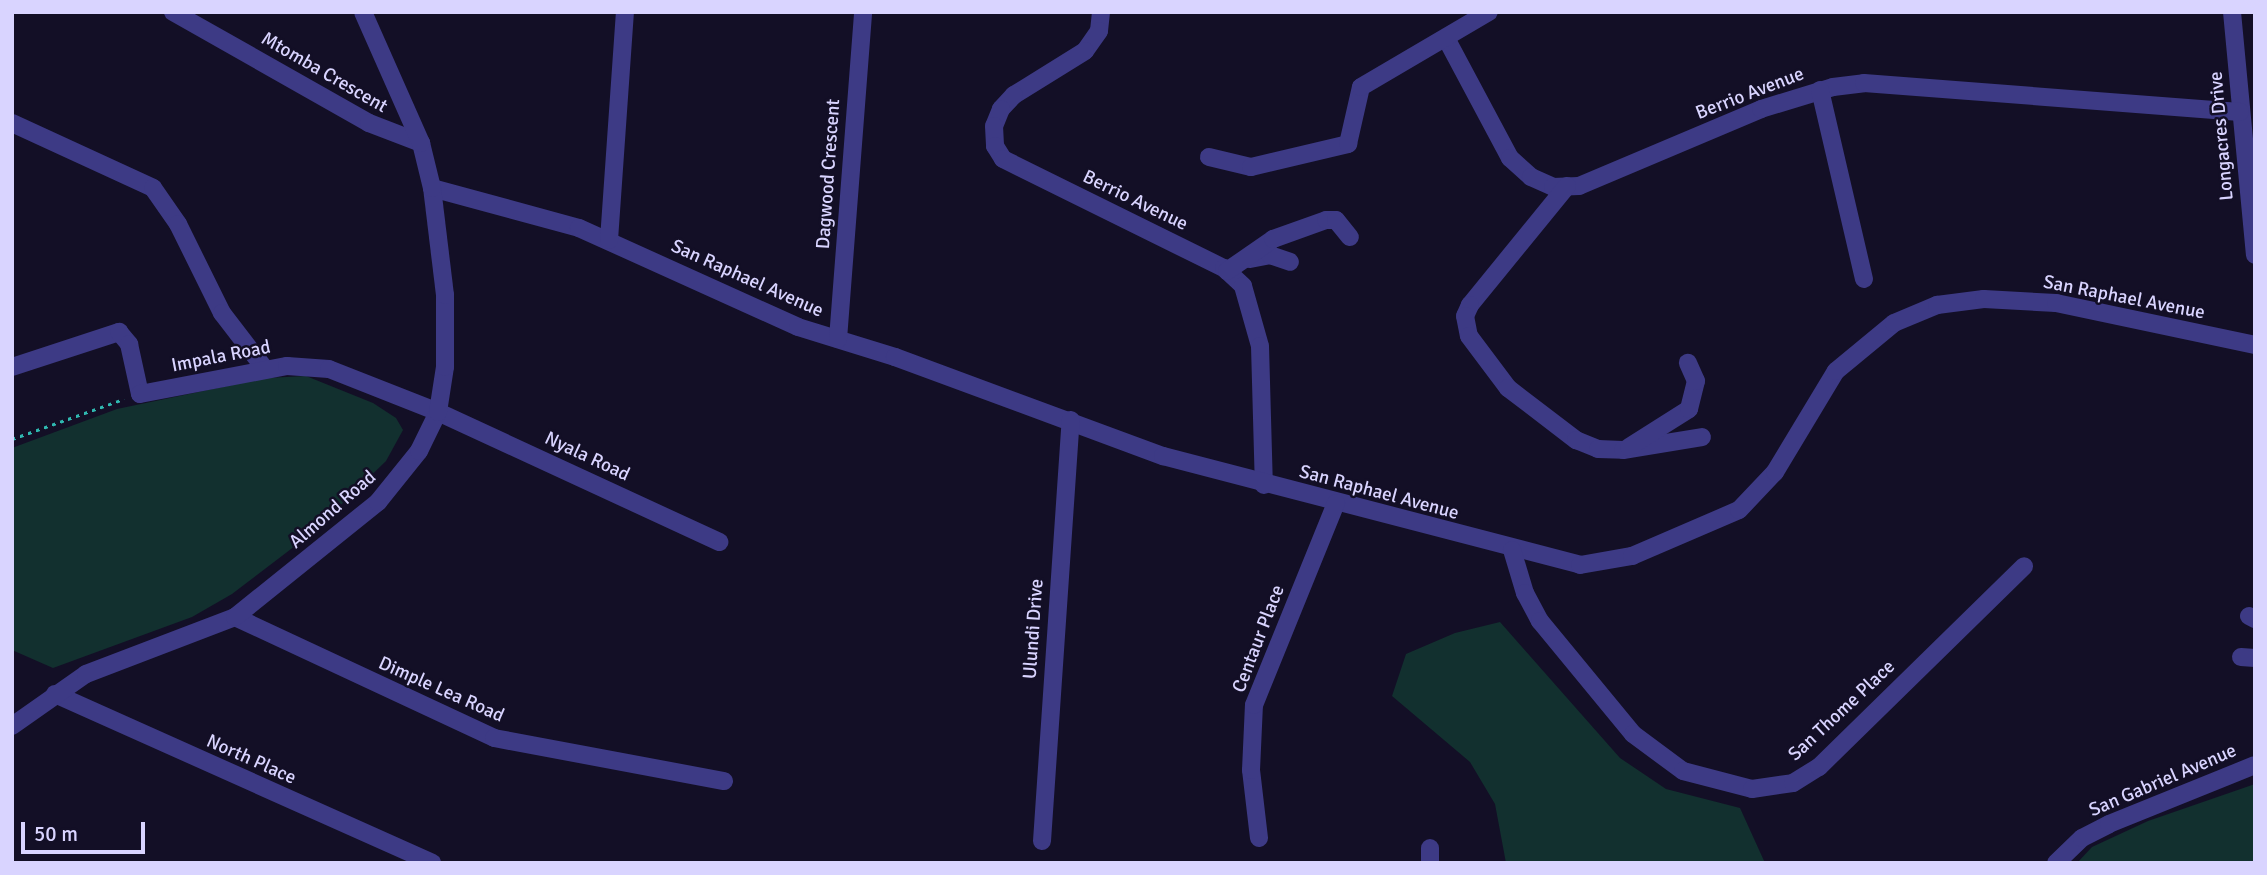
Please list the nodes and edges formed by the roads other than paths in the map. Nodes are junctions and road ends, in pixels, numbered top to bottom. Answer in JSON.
{"nodes":[{"id":1,"x":173,"y":12,"type":"edge"},
{"id":2,"x":363,"y":12,"type":"edge"},
{"id":3,"x":625,"y":12,"type":"edge"},
{"id":4,"x":863,"y":12,"type":"edge"},
{"id":5,"x":1101,"y":12,"type":"edge"},
{"id":6,"x":1489,"y":12,"type":"edge"},
{"id":7,"x":2232,"y":12,"type":"edge"},
{"id":8,"x":1447,"y":40,"type":"junction"},
{"id":9,"x":1821,"y":90,"type":"junction"},
{"id":10,"x":2240,"y":112,"type":"junction"},
{"id":11,"x":12,"y":122,"type":"edge"},
{"id":12,"x":421,"y":143,"type":"junction"},
{"id":13,"x":1209,"y":157,"type":"dead end"},
{"id":14,"x":1567,"y":186,"type":"junction"},
{"id":15,"x":432,"y":188,"type":"junction"},
{"id":16,"x":2251,"y":192,"type":"edge"},
{"id":17,"x":1350,"y":237,"type":"dead end"},
{"id":18,"x":609,"y":240,"type":"junction"},
{"id":19,"x":2255,"y":255,"type":"edge"},
{"id":20,"x":1290,"y":262,"type":"dead end"},
{"id":21,"x":1235,"y":266,"type":"junction"},
{"id":22,"x":1864,"y":279,"type":"dead end"},
{"id":23,"x":838,"y":339,"type":"junction"},
{"id":24,"x":2255,"y":345,"type":"edge"},
{"id":25,"x":1688,"y":363,"type":"dead end"},
{"id":26,"x":12,"y":367,"type":"edge"},
{"id":27,"x":265,"y":369,"type":"junction"},
{"id":28,"x":438,"y":412,"type":"junction"},
{"id":29,"x":1071,"y":420,"type":"junction"},
{"id":30,"x":1703,"y":436,"type":"dead end"},
{"id":31,"x":1623,"y":450,"type":"junction"},
{"id":32,"x":1264,"y":485,"type":"junction"},
{"id":33,"x":1336,"y":503,"type":"junction"},
{"id":34,"x":719,"y":542,"type":"dead end"},
{"id":35,"x":1512,"y":550,"type":"junction"},
{"id":36,"x":2024,"y":566,"type":"dead end"},
{"id":37,"x":235,"y":617,"type":"junction"},
{"id":38,"x":55,"y":694,"type":"junction"},
{"id":39,"x":12,"y":726,"type":"edge"},
{"id":40,"x":2255,"y":765,"type":"edge"},
{"id":41,"x":724,"y":781,"type":"dead end"},
{"id":42,"x":1259,"y":838,"type":"dead end"},
{"id":43,"x":1042,"y":841,"type":"dead end"},
{"id":44,"x":432,"y":863,"type":"edge"},
{"id":45,"x":2056,"y":863,"type":"edge"}],
"edges":[{"from":1,"to":12,"type":"street","name":"Mtomba Crescent"},
{"from":2,"to":12,"type":"street","name":"Almond Road"},
{"from":3,"to":18,"type":"street"},
{"from":4,"to":23,"type":"street","name":"Dagwood Crescent"},
{"from":5,"to":21,"type":"street","name":"Berrio Avenue"},
{"from":6,"to":8,"type":"street"},
{"from":7,"to":10,"type":"street","name":"Longacres Drive"},
{"from":8,"to":13,"type":"street"},
{"from":8,"to":14,"type":"street","name":"Berrio Avenue"},
{"from":9,"to":10,"type":"street","name":"Berrio Avenue"},
{"from":9,"to":14,"type":"street","name":"Berrio Avenue"},
{"from":9,"to":22,"type":"street"},
{"from":10,"to":16,"type":"street","name":"Longacres Drive"},
{"from":11,"to":27,"type":"street"},
{"from":12,"to":15,"type":"street","name":"Almond Road"},
{"from":14,"to":31,"type":"street"},
{"from":15,"to":18,"type":"street","name":"San Raphael Avenue"},
{"from":15,"to":28,"type":"street","name":"Almond Road"},
{"from":16,"to":19,"type":"street","name":"Longacres Drive"},
{"from":17,"to":21,"type":"street"},
{"from":18,"to":23,"type":"street","name":"San Raphael Avenue"},
{"from":20,"to":21,"type":"street"},
{"from":21,"to":32,"type":"street","name":"Berrio Avenue"},
{"from":23,"to":29,"type":"street","name":"San Raphael Avenue"},
{"from":24,"to":35,"type":"street","name":"San Raphael Avenue"},
{"from":25,"to":31,"type":"street"},
{"from":26,"to":27,"type":"street","name":"Impala Road"},
{"from":27,"to":28,"type":"street","name":"Impala Road"},
{"from":28,"to":34,"type":"street","name":"Nyala Road"},
{"from":28,"to":37,"type":"street","name":"Almond Road"},
{"from":29,"to":32,"type":"street","name":"San Raphael Avenue"},
{"from":29,"to":43,"type":"street","name":"Ulundi Drive"},
{"from":30,"to":31,"type":"street"},
{"from":32,"to":33,"type":"street","name":"San Raphael Avenue"},
{"from":33,"to":35,"type":"street","name":"San Raphael Avenue"},
{"from":33,"to":42,"type":"street","name":"Centaur Place"},
{"from":35,"to":36,"type":"street","name":"San Thome Place"},
{"from":37,"to":38,"type":"street","name":"Almond Road"},
{"from":37,"to":41,"type":"street","name":"Dimple Lea Road"},
{"from":38,"to":39,"type":"street","name":"Almond Road"},
{"from":38,"to":44,"type":"street","name":"North Place"},
{"from":40,"to":45,"type":"street","name":"San Gabriel Avenue"}]}
